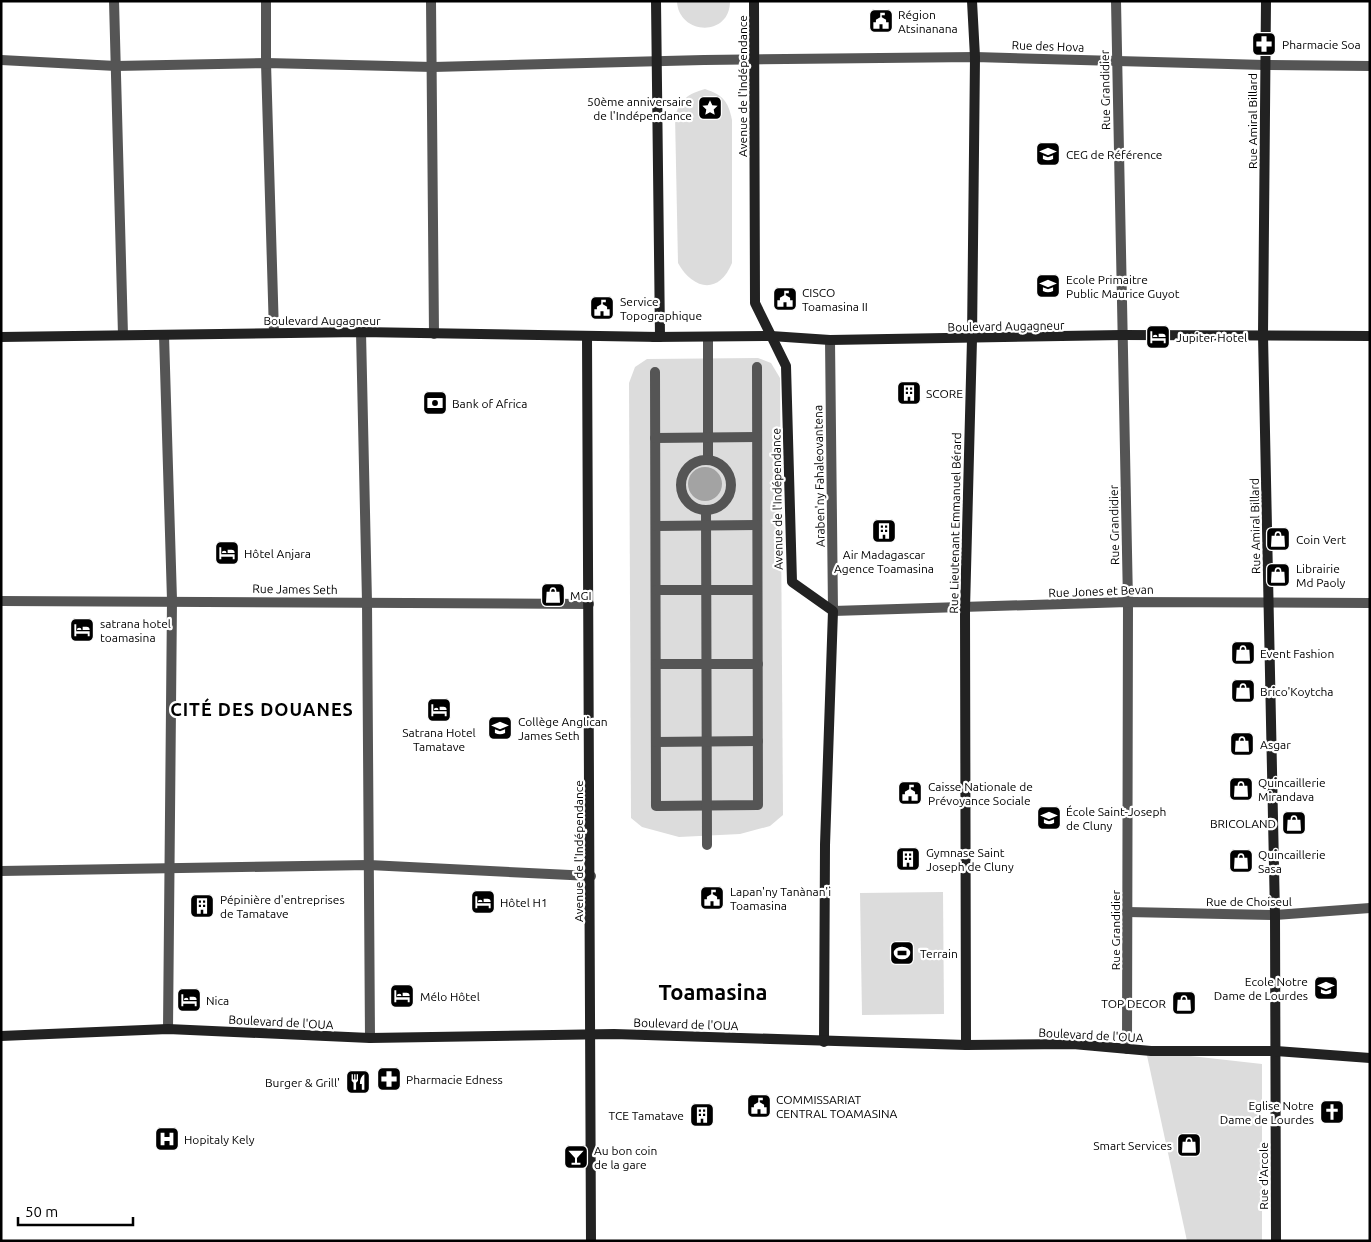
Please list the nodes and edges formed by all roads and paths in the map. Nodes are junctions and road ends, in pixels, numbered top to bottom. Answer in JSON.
{"nodes":[{"id":1,"x":114,"y":1,"type":"edge"},
{"id":2,"x":266,"y":1,"type":"edge"},
{"id":3,"x":432,"y":1,"type":"edge"},
{"id":4,"x":656,"y":1,"type":"edge"},
{"id":5,"x":754,"y":1,"type":"edge"},
{"id":6,"x":972,"y":1,"type":"edge"},
{"id":7,"x":1116,"y":1,"type":"edge"},
{"id":8,"x":1266,"y":1,"type":"edge"},
{"id":9,"x":975,"y":57,"type":"junction"},
{"id":10,"x":1,"y":60,"type":"edge"},
{"id":11,"x":755,"y":60,"type":"junction"},
{"id":12,"x":1116,"y":61,"type":"junction"},
{"id":13,"x":656,"y":62,"type":"junction"},
{"id":14,"x":266,"y":63,"type":"junction"},
{"id":15,"x":1265,"y":65,"type":"junction"},
{"id":16,"x":116,"y":66,"type":"junction"},
{"id":17,"x":433,"y":66,"type":"junction"},
{"id":18,"x":1370,"y":66,"type":"edge"},
{"id":19,"x":361,"y":332,"type":"junction"},
{"id":20,"x":274,"y":333,"type":"junction"},
{"id":21,"x":123,"y":334,"type":"junction"},
{"id":22,"x":434,"y":334,"type":"junction"},
{"id":23,"x":164,"y":335,"type":"junction"},
{"id":24,"x":1122,"y":335,"type":"junction"},
{"id":25,"x":1263,"y":335,"type":"junction"},
{"id":26,"x":587,"y":336,"type":"junction"},
{"id":27,"x":771,"y":336,"type":"junction"},
{"id":28,"x":1370,"y":336,"type":"edge"},
{"id":29,"x":1,"y":337,"type":"edge"},
{"id":30,"x":643,"y":337,"type":"junction"},
{"id":31,"x":708,"y":337,"type":"junction"},
{"id":32,"x":972,"y":339,"type":"junction"},
{"id":33,"x":830,"y":340,"type":"junction"},
{"id":34,"x":757,"y":367,"type":"dead end"},
{"id":35,"x":655,"y":372,"type":"dead end"},
{"id":36,"x":757,"y":437,"type":"junction"},
{"id":37,"x":656,"y":438,"type":"junction"},
{"id":38,"x":708,"y":438,"type":"junction"},
{"id":39,"x":708,"y":460,"type":"junction"},
{"id":40,"x":706,"y":510,"type":"junction"},
{"id":41,"x":758,"y":525,"type":"junction"},
{"id":42,"x":656,"y":526,"type":"junction"},
{"id":43,"x":706,"y":526,"type":"junction"},
{"id":44,"x":656,"y":590,"type":"junction"},
{"id":45,"x":707,"y":590,"type":"junction"},
{"id":46,"x":757,"y":590,"type":"junction"},
{"id":47,"x":172,"y":600,"type":"junction"},
{"id":48,"x":1,"y":601,"type":"edge"},
{"id":49,"x":367,"y":602,"type":"junction"},
{"id":50,"x":1128,"y":602,"type":"junction"},
{"id":51,"x":1370,"y":603,"type":"edge"},
{"id":52,"x":589,"y":604,"type":"junction"},
{"id":53,"x":1269,"y":604,"type":"junction"},
{"id":54,"x":965,"y":609,"type":"junction"},
{"id":55,"x":834,"y":612,"type":"junction"},
{"id":56,"x":656,"y":664,"type":"junction"},
{"id":57,"x":707,"y":664,"type":"junction"},
{"id":58,"x":758,"y":664,"type":"junction"},
{"id":59,"x":707,"y":741,"type":"junction"},
{"id":60,"x":758,"y":741,"type":"junction"},
{"id":61,"x":656,"y":742,"type":"junction"},
{"id":62,"x":707,"y":806,"type":"junction"},
{"id":63,"x":707,"y":845,"type":"dead end"},
{"id":64,"x":369,"y":865,"type":"junction"},
{"id":65,"x":171,"y":869,"type":"junction"},
{"id":66,"x":1,"y":871,"type":"edge"},
{"id":67,"x":591,"y":876,"type":"junction"},
{"id":68,"x":1370,"y":908,"type":"edge"},
{"id":69,"x":1128,"y":912,"type":"junction"},
{"id":70,"x":1275,"y":915,"type":"junction"},
{"id":71,"x":168,"y":1030,"type":"junction"},
{"id":72,"x":1,"y":1036,"type":"edge"},
{"id":73,"x":589,"y":1036,"type":"junction"},
{"id":74,"x":370,"y":1038,"type":"junction"},
{"id":75,"x":824,"y":1042,"type":"junction"},
{"id":76,"x":966,"y":1045,"type":"junction"},
{"id":77,"x":1126,"y":1048,"type":"junction"},
{"id":78,"x":1276,"y":1051,"type":"junction"},
{"id":79,"x":1370,"y":1058,"type":"edge"},
{"id":80,"x":591,"y":1241,"type":"edge"},
{"id":81,"x":1276,"y":1241,"type":"edge"}],
"edges":[{"from":1,"to":16,"type":"street"},
{"from":2,"to":14,"type":"street"},
{"from":3,"to":17,"type":"street"},
{"from":4,"to":13,"type":"street"},
{"from":5,"to":11,"type":"street","name":"Avenue de l'Indépendance"},
{"from":6,"to":9,"type":"street","name":"Rue Lieutenant Emmanuel Bérard"},
{"from":7,"to":12,"type":"street","name":"Rue Grandidier"},
{"from":8,"to":15,"type":"street","name":"Rue Amiral Billard"},
{"from":9,"to":11,"type":"street","name":"Rue des Hova"},
{"from":9,"to":12,"type":"street","name":"Rue des Hova"},
{"from":9,"to":32,"type":"street","name":"Rue Lieutenant Emmanuel Bérard"},
{"from":10,"to":16,"type":"street","name":"Rue des Hova"},
{"from":11,"to":13,"type":"street","name":"Rue des Hova"},
{"from":11,"to":27,"type":"street","name":"Avenue de l'Indépendance"},
{"from":12,"to":15,"type":"street","name":"Rue des Hova"},
{"from":12,"to":24,"type":"street","name":"Rue Grandidier"},
{"from":13,"to":17,"type":"street","name":"Rue des Hova"},
{"from":13,"to":30,"type":"street","name":"Boulevard Augagneur"},
{"from":14,"to":16,"type":"street","name":"Rue des Hova"},
{"from":14,"to":17,"type":"street","name":"Rue des Hova"},
{"from":14,"to":20,"type":"street"},
{"from":15,"to":18,"type":"street","name":"Rue des Hova"},
{"from":15,"to":25,"type":"street","name":"Rue Amiral Billard"},
{"from":16,"to":21,"type":"street"},
{"from":17,"to":22,"type":"street"},
{"from":19,"to":20,"type":"street","name":"Boulevard Augagneur"},
{"from":19,"to":22,"type":"street","name":"Boulevard Augagneur"},
{"from":19,"to":49,"type":"street"},
{"from":20,"to":23,"type":"street","name":"Boulevard Augagneur"},
{"from":21,"to":23,"type":"street","name":"Boulevard Augagneur"},
{"from":21,"to":29,"type":"street","name":"Boulevard Augagneur"},
{"from":22,"to":26,"type":"street","name":"Boulevard Augagneur"},
{"from":23,"to":47,"type":"street"},
{"from":24,"to":25,"type":"street","name":"Boulevard Augagneur"},
{"from":24,"to":32,"type":"street","name":"Boulevard Augagneur"},
{"from":24,"to":50,"type":"street","name":"Rue Grandidier"},
{"from":25,"to":28,"type":"street","name":"Boulevard Augagneur"},
{"from":25,"to":53,"type":"street","name":"Rue Amiral Billard"},
{"from":26,"to":30,"type":"street","name":"Boulevard Augagneur"},
{"from":26,"to":52,"type":"street","name":"Avenue de l'Indépendance"},
{"from":27,"to":31,"type":"street","name":"Boulevard Augagneur"},
{"from":27,"to":33,"type":"street","name":"Boulevard Augagneur"},
{"from":27,"to":55,"type":"street","name":"Avenue de l'Indépendance"},
{"from":30,"to":31,"type":"street","name":"Boulevard Augagneur"},
{"from":31,"to":38,"type":"street"},
{"from":32,"to":33,"type":"street","name":"Boulevard Augagneur"},
{"from":32,"to":54,"type":"street","name":"Rue Lieutenant Emmanuel Bérard"},
{"from":33,"to":55,"type":"street","name":"Araben'ny Fahaleovantena"},
{"from":34,"to":36,"type":"street"},
{"from":35,"to":37,"type":"street"},
{"from":36,"to":38,"type":"street"},
{"from":36,"to":41,"type":"street"},
{"from":37,"to":38,"type":"street"},
{"from":37,"to":42,"type":"street"},
{"from":38,"to":39,"type":"street"},
{"from":39,"to":40,"type":"street"},
{"from":39,"to":40,"type":"street"},
{"from":40,"to":43,"type":"street"},
{"from":41,"to":43,"type":"street"},
{"from":41,"to":46,"type":"street"},
{"from":42,"to":43,"type":"street"},
{"from":42,"to":44,"type":"street"},
{"from":43,"to":45,"type":"street"},
{"from":44,"to":45,"type":"street"},
{"from":44,"to":56,"type":"street"},
{"from":45,"to":46,"type":"street"},
{"from":45,"to":57,"type":"street"},
{"from":46,"to":58,"type":"street"},
{"from":47,"to":48,"type":"street","name":"Rue James Seth"},
{"from":47,"to":49,"type":"street","name":"Rue James Seth"},
{"from":47,"to":65,"type":"street"},
{"from":49,"to":52,"type":"street","name":"Rue James Seth"},
{"from":49,"to":64,"type":"street"},
{"from":50,"to":53,"type":"street","name":"Rue Jones et Bevan"},
{"from":50,"to":54,"type":"street","name":"Rue Jones et Bevan"},
{"from":50,"to":69,"type":"street","name":"Rue Grandidier"},
{"from":51,"to":53,"type":"street","name":"Rue Jones et Bevan"},
{"from":52,"to":67,"type":"street","name":"Avenue de l'Indépendance"},
{"from":53,"to":70,"type":"street","name":"Rue Amiral Billard"},
{"from":54,"to":55,"type":"street","name":"Rue Jones et Bevan"},
{"from":54,"to":76,"type":"street","name":"Rue Lieutenant Emmanuel Bérard"},
{"from":55,"to":75,"type":"street"},
{"from":56,"to":57,"type":"street"},
{"from":56,"to":61,"type":"street"},
{"from":57,"to":58,"type":"street"},
{"from":57,"to":59,"type":"street"},
{"from":58,"to":60,"type":"street"},
{"from":59,"to":60,"type":"street"},
{"from":59,"to":61,"type":"street"},
{"from":59,"to":62,"type":"street"},
{"from":60,"to":62,"type":"street"},
{"from":61,"to":62,"type":"street"},
{"from":62,"to":63,"type":"street"},
{"from":64,"to":65,"type":"street"},
{"from":64,"to":67,"type":"street"},
{"from":64,"to":74,"type":"street"},
{"from":65,"to":66,"type":"street"},
{"from":65,"to":71,"type":"street"},
{"from":67,"to":73,"type":"street","name":"Avenue de l'Indépendance"},
{"from":68,"to":70,"type":"street","name":"Rue de Choiseul"},
{"from":69,"to":70,"type":"street","name":"Rue de Choiseul"},
{"from":69,"to":77,"type":"street","name":"Rue Grandidier"},
{"from":70,"to":78,"type":"street","name":"Rue Amiral Billard"},
{"from":71,"to":72,"type":"street","name":"Boulevard de l'OUA"},
{"from":71,"to":74,"type":"street","name":"Boulevard de l'OUA"},
{"from":73,"to":74,"type":"street","name":"Boulevard de l'OUA"},
{"from":73,"to":75,"type":"street","name":"Boulevard de l'OUA"},
{"from":73,"to":80,"type":"street","name":"Avenue de l'Indépendance"},
{"from":75,"to":76,"type":"street","name":"Boulevard de l'OUA"},
{"from":76,"to":77,"type":"street","name":"Boulevard de l'OUA"},
{"from":77,"to":78,"type":"street","name":"Boulevard de l'OUA"},
{"from":78,"to":79,"type":"street","name":"Boulevard de l'OUA"},
{"from":78,"to":81,"type":"street","name":"Rue d'Arcole"}]}
